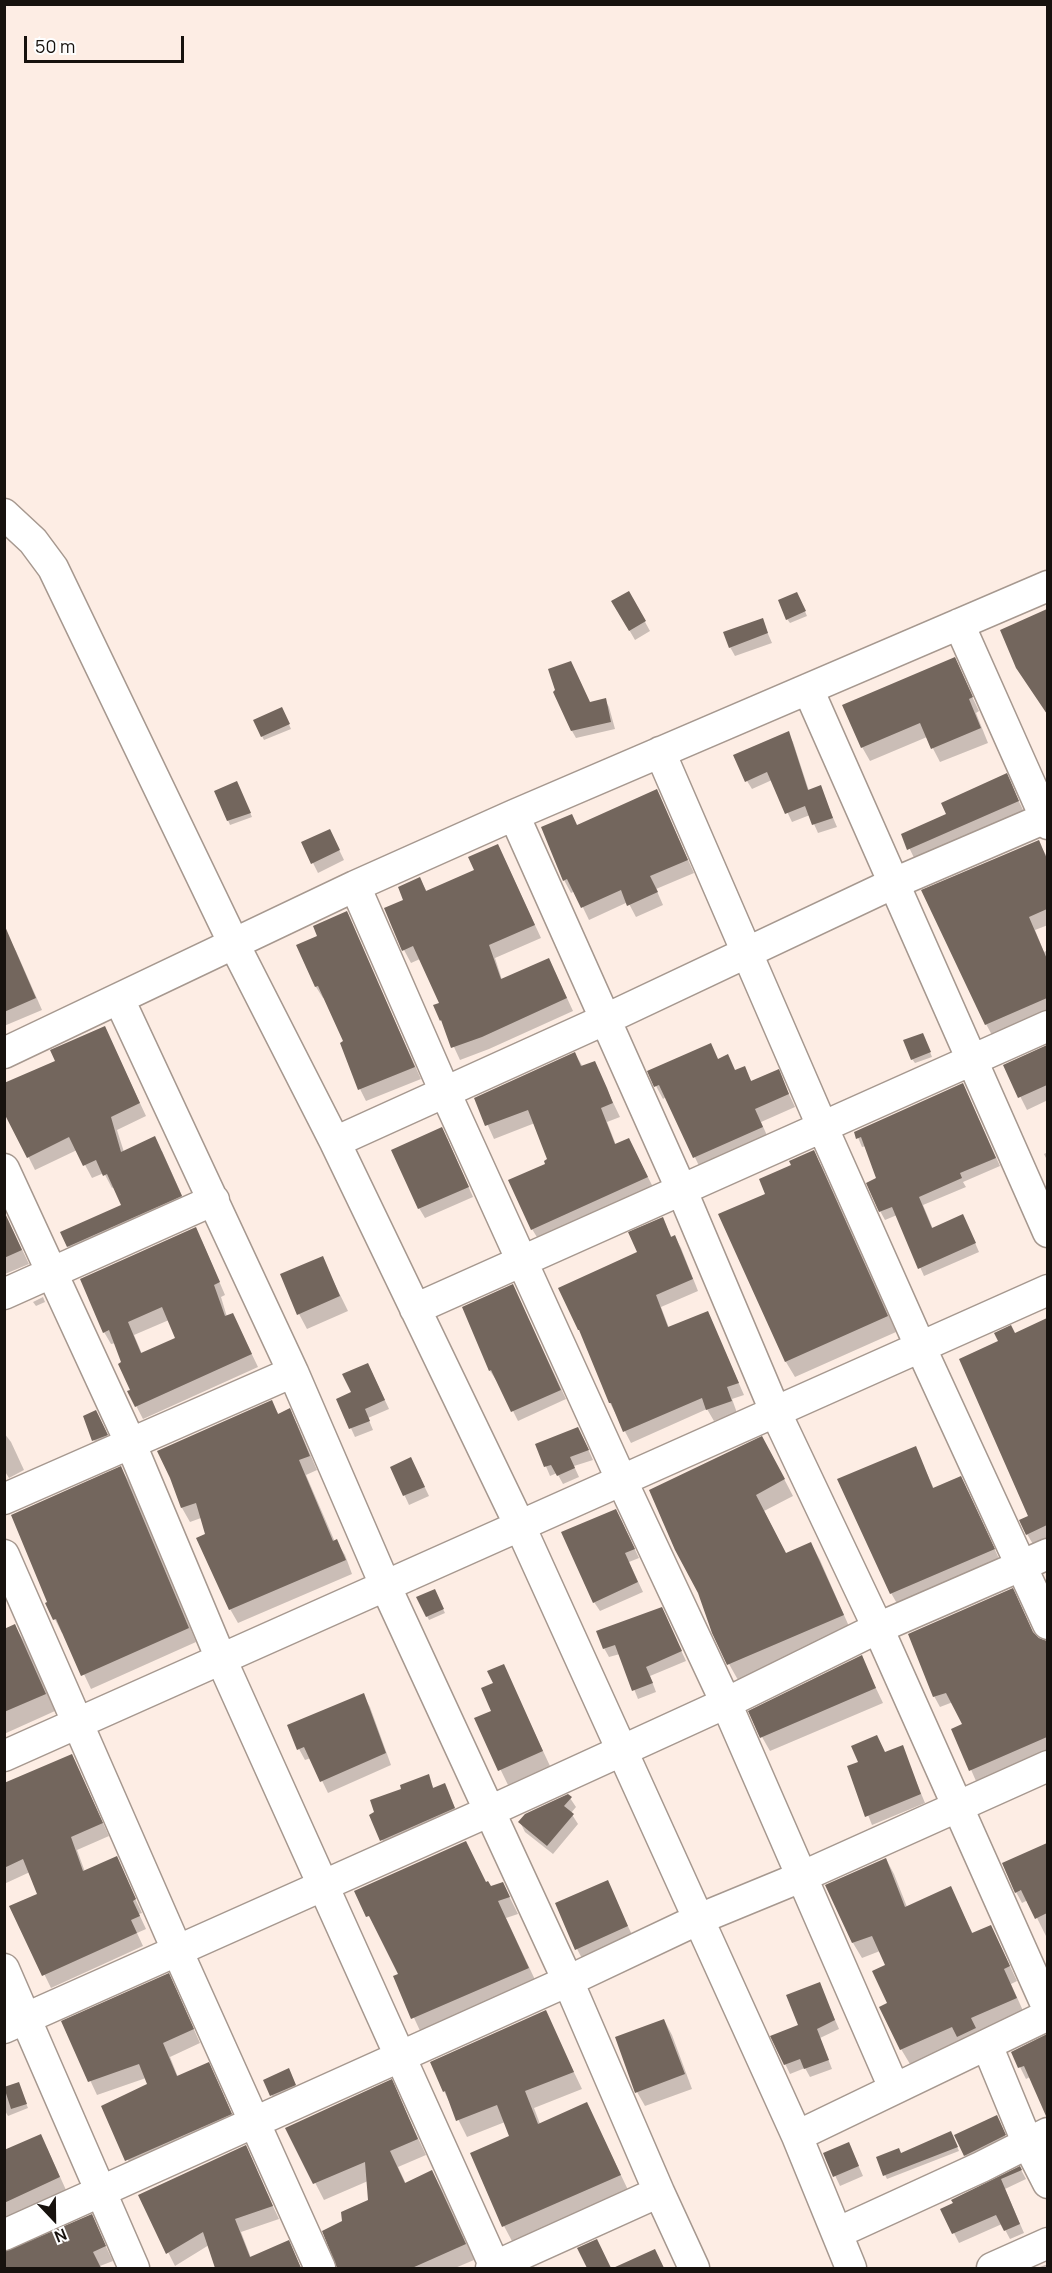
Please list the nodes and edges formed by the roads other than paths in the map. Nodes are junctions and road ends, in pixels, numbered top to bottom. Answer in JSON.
{"nodes":[{"id":1,"x":4,"y":514,"type":"edge"},
{"id":2,"x":1047,"y":585,"type":"edge"},
{"id":3,"x":959,"y":624,"type":"junction"},
{"id":4,"x":808,"y":689,"type":"junction"},
{"id":5,"x":660,"y":752,"type":"junction"},
{"id":6,"x":514,"y":814,"type":"junction"},
{"id":7,"x":1046,"y":820,"type":"edge"},
{"id":8,"x":892,"y":884,"type":"junction"},
{"id":9,"x":355,"y":886,"type":"junction"},
{"id":10,"x":234,"y":942,"type":"junction"},
{"id":11,"x":747,"y":951,"type":"junction"},
{"id":12,"x":119,"y":999,"type":"junction"},
{"id":13,"x":604,"y":1020,"type":"junction"},
{"id":14,"x":1047,"y":1026,"type":"edge"},
{"id":15,"x":4,"y":1053,"type":"edge"},
{"id":16,"x":971,"y":1061,"type":"junction"},
{"id":17,"x":445,"y":1092,"type":"junction"},
{"id":18,"x":822,"y":1126,"type":"junction"},
{"id":19,"x":335,"y":1142,"type":"junction"},
{"id":20,"x":4,"y":1169,"type":"edge"},
{"id":21,"x":682,"y":1191,"type":"junction"},
{"id":22,"x":214,"y":1200,"type":"junction"},
{"id":23,"x":1047,"y":1232,"type":"edge"},
{"id":24,"x":523,"y":1262,"type":"junction"},
{"id":25,"x":51,"y":1274,"type":"junction"},
{"id":26,"x":1047,"y":1290,"type":"edge"},
{"id":27,"x":4,"y":1294,"type":"edge"},
{"id":28,"x":415,"y":1309,"type":"junction"},
{"id":29,"x":920,"y":1346,"type":"junction"},
{"id":30,"x":292,"y":1372,"type":"junction"},
{"id":31,"x":775,"y":1411,"type":"junction"},
{"id":32,"x":130,"y":1442,"type":"junction"},
{"id":33,"x":621,"y":1479,"type":"junction"},
{"id":34,"x":4,"y":1499,"type":"edge"},
{"id":35,"x":520,"y":1526,"type":"junction"},
{"id":36,"x":4,"y":1555,"type":"edge"},
{"id":37,"x":1034,"y":1560,"type":"edge"},
{"id":38,"x":385,"y":1585,"type":"junction"},
{"id":39,"x":1047,"y":1624,"type":"edge"},
{"id":40,"x":878,"y":1628,"type":"junction"},
{"id":41,"x":220,"y":1659,"type":"junction"},
{"id":42,"x":726,"y":1703,"type":"junction"},
{"id":43,"x":78,"y":1723,"type":"junction"},
{"id":44,"x":624,"y":1750,"type":"junction"},
{"id":45,"x":4,"y":1756,"type":"edge"},
{"id":46,"x":1047,"y":1766,"type":"edge"},
{"id":47,"x":957,"y":1806,"type":"junction"},
{"id":48,"x":490,"y":1811,"type":"junction"},
{"id":49,"x":801,"y":1877,"type":"junction"},
{"id":50,"x":324,"y":1885,"type":"junction"},
{"id":51,"x":699,"y":1918,"type":"junction"},
{"id":52,"x":177,"y":1950,"type":"junction"},
{"id":53,"x":4,"y":1969,"type":"edge"},
{"id":54,"x":568,"y":1981,"type":"junction"},
{"id":55,"x":1047,"y":2009,"type":"edge"},
{"id":56,"x":1047,"y":2015,"type":"edge"},
{"id":57,"x":15,"y":2023,"type":"edge"},
{"id":58,"x":987,"y":2045,"type":"junction"},
{"id":59,"x":400,"y":2055,"type":"junction"},
{"id":60,"x":894,"y":2088,"type":"junction"},
{"id":61,"x":255,"y":2122,"type":"junction"},
{"id":62,"x":797,"y":2136,"type":"junction"},
{"id":63,"x":1037,"y":2138,"type":"edge"},
{"id":64,"x":1047,"y":2183,"type":"edge"},
{"id":65,"x":100,"y":2192,"type":"junction"},
{"id":66,"x":659,"y":2192,"type":"junction"},
{"id":67,"x":837,"y":2233,"type":"junction"},
{"id":68,"x":4,"y":2235,"type":"edge"},
{"id":69,"x":1047,"y":2243,"type":"edge"},
{"id":70,"x":134,"y":2268,"type":"edge"},
{"id":71,"x":320,"y":2268,"type":"edge"},
{"id":72,"x":493,"y":2268,"type":"edge"},
{"id":73,"x":694,"y":2268,"type":"edge"},
{"id":74,"x":851,"y":2268,"type":"edge"},
{"id":75,"x":992,"y":2268,"type":"edge"}],
"edges":[{"from":1,"to":10,"type":"street"},
{"from":2,"to":3,"type":"street"},
{"from":3,"to":4,"type":"street"},
{"from":3,"to":7,"type":"street"},
{"from":4,"to":5,"type":"street"},
{"from":4,"to":8,"type":"street"},
{"from":5,"to":6,"type":"street"},
{"from":5,"to":11,"type":"street"},
{"from":6,"to":9,"type":"street"},
{"from":6,"to":13,"type":"street"},
{"from":7,"to":8,"type":"street"},
{"from":8,"to":11,"type":"street"},
{"from":8,"to":16,"type":"street"},
{"from":9,"to":10,"type":"street"},
{"from":9,"to":17,"type":"street"},
{"from":10,"to":12,"type":"street"},
{"from":10,"to":19,"type":"street"},
{"from":11,"to":13,"type":"street"},
{"from":11,"to":18,"type":"street"},
{"from":12,"to":15,"type":"street"},
{"from":12,"to":22,"type":"street"},
{"from":13,"to":17,"type":"street"},
{"from":13,"to":21,"type":"street"},
{"from":14,"to":16,"type":"street"},
{"from":16,"to":18,"type":"street"},
{"from":16,"to":23,"type":"street"},
{"from":17,"to":19,"type":"street"},
{"from":17,"to":24,"type":"street"},
{"from":18,"to":21,"type":"street"},
{"from":18,"to":29,"type":"street"},
{"from":19,"to":28,"type":"street"},
{"from":20,"to":25,"type":"street"},
{"from":21,"to":24,"type":"street"},
{"from":21,"to":31,"type":"street"},
{"from":22,"to":25,"type":"street"},
{"from":22,"to":30,"type":"street"},
{"from":24,"to":28,"type":"street"},
{"from":24,"to":33,"type":"street"},
{"from":25,"to":27,"type":"street"},
{"from":25,"to":32,"type":"street"},
{"from":26,"to":29,"type":"street"},
{"from":28,"to":35,"type":"street"},
{"from":29,"to":31,"type":"street"},
{"from":29,"to":37,"type":"street"},
{"from":30,"to":32,"type":"street"},
{"from":30,"to":38,"type":"street"},
{"from":31,"to":33,"type":"street"},
{"from":31,"to":40,"type":"street"},
{"from":32,"to":34,"type":"street"},
{"from":32,"to":41,"type":"street"},
{"from":33,"to":35,"type":"street"},
{"from":33,"to":42,"type":"street"},
{"from":35,"to":38,"type":"street"},
{"from":35,"to":44,"type":"street"},
{"from":36,"to":43,"type":"street"},
{"from":37,"to":39,"type":"street"},
{"from":37,"to":40,"type":"street"},
{"from":38,"to":41,"type":"street"},
{"from":38,"to":48,"type":"street"},
{"from":40,"to":42,"type":"street"},
{"from":40,"to":47,"type":"street"},
{"from":41,"to":43,"type":"street"},
{"from":41,"to":50,"type":"street"},
{"from":42,"to":44,"type":"street"},
{"from":42,"to":49,"type":"street"},
{"from":43,"to":45,"type":"street"},
{"from":43,"to":52,"type":"street"},
{"from":44,"to":48,"type":"street"},
{"from":44,"to":51,"type":"street"},
{"from":46,"to":47,"type":"street"},
{"from":47,"to":49,"type":"street"},
{"from":47,"to":55,"type":"street"},
{"from":48,"to":50,"type":"street"},
{"from":48,"to":54,"type":"street"},
{"from":49,"to":51,"type":"street"},
{"from":49,"to":60,"type":"street"},
{"from":50,"to":52,"type":"street"},
{"from":50,"to":59,"type":"street"},
{"from":51,"to":54,"type":"street"},
{"from":51,"to":62,"type":"street"},
{"from":52,"to":57,"type":"street"},
{"from":52,"to":61,"type":"street"},
{"from":53,"to":57,"type":"street"},
{"from":54,"to":59,"type":"street"},
{"from":54,"to":66,"type":"street"},
{"from":56,"to":58,"type":"street"},
{"from":57,"to":65,"type":"street"},
{"from":58,"to":60,"type":"street"},
{"from":58,"to":63,"type":"street"},
{"from":59,"to":61,"type":"street"},
{"from":59,"to":72,"type":"street"},
{"from":60,"to":62,"type":"street"},
{"from":61,"to":65,"type":"street"},
{"from":61,"to":71,"type":"street"},
{"from":62,"to":67,"type":"street"},
{"from":63,"to":64,"type":"street"},
{"from":63,"to":67,"type":"street"},
{"from":65,"to":68,"type":"street"},
{"from":65,"to":70,"type":"street"},
{"from":66,"to":72,"type":"street"},
{"from":66,"to":73,"type":"street"},
{"from":67,"to":74,"type":"street"},
{"from":69,"to":75,"type":"street"}]}
